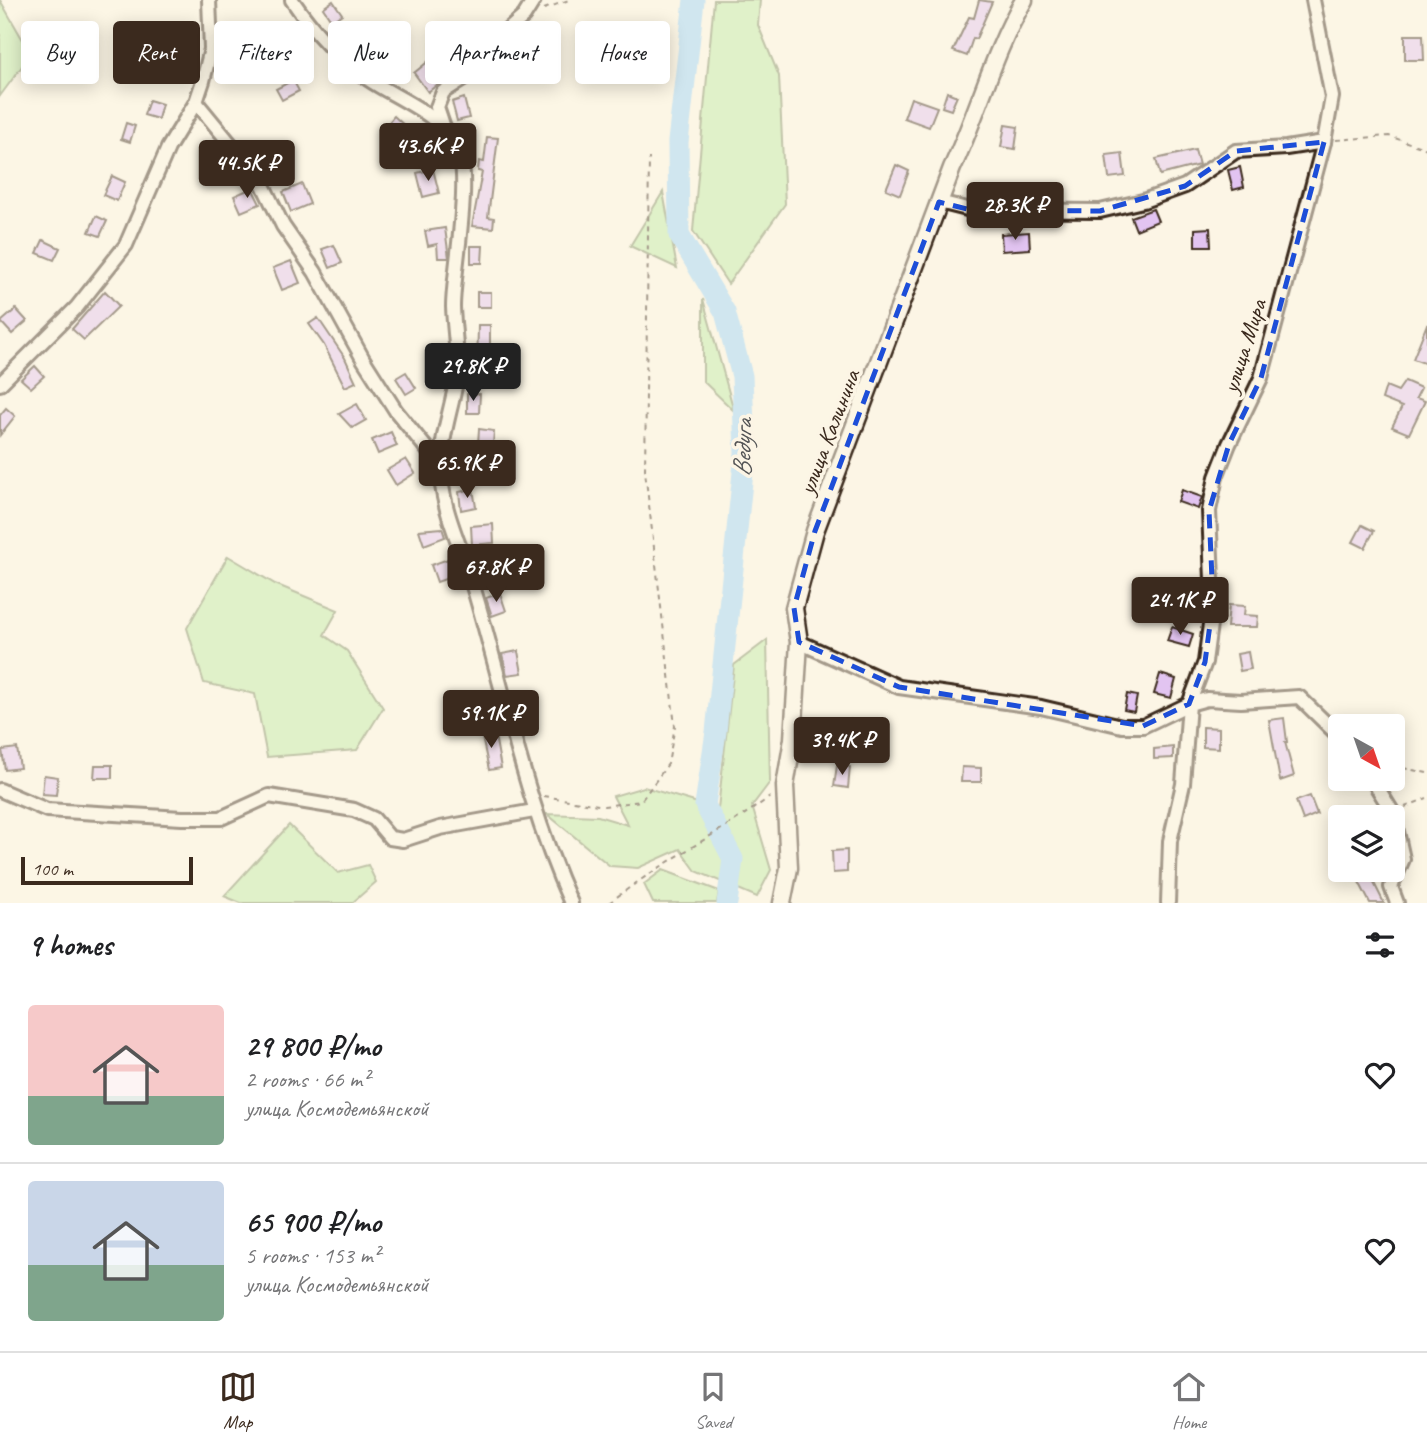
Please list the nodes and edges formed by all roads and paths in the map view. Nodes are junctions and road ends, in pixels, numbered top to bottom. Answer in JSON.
{"nodes":[{"id":1,"x":209,"y":0,"type":"edge"},
{"id":2,"x":292,"y":0,"type":"edge"},
{"id":3,"x":534,"y":0,"type":"edge"},
{"id":4,"x":569,"y":0,"type":"edge"},
{"id":5,"x":1024,"y":0,"type":"edge"},
{"id":6,"x":1313,"y":0,"type":"edge"},
{"id":7,"x":524,"y":16,"type":"junction"},
{"id":8,"x":196,"y":102,"type":"junction"},
{"id":9,"x":444,"y":128,"type":"junction"},
{"id":10,"x":1324,"y":142,"type":"junction"},
{"id":11,"x":1427,"y":149,"type":"edge"},
{"id":12,"x":649,"y":158,"type":"dead end"},
{"id":13,"x":939,"y":202,"type":"junction"},
{"id":14,"x":0,"y":384,"type":"edge"},
{"id":15,"x":440,"y":465,"type":"junction"},
{"id":16,"x":799,"y":642,"type":"junction"},
{"id":17,"x":1189,"y":704,"type":"junction"},
{"id":18,"x":1328,"y":725,"type":"edge"},
{"id":19,"x":1405,"y":768,"type":"edge"},
{"id":20,"x":1427,"y":772,"type":"edge"},
{"id":21,"x":785,"y":786,"type":"junction"},
{"id":22,"x":0,"y":790,"type":"edge"},
{"id":23,"x":533,"y":794,"type":"junction"},
{"id":24,"x":1427,"y":798,"type":"edge"},
{"id":25,"x":1405,"y":808,"type":"edge"},
{"id":26,"x":534,"y":811,"type":"junction"},
{"id":27,"x":1393,"y":882,"type":"edge"},
{"id":28,"x":571,"y":903,"type":"edge"},
{"id":29,"x":609,"y":903,"type":"edge"},
{"id":30,"x":782,"y":903,"type":"edge"},
{"id":31,"x":1168,"y":903,"type":"edge"},
{"id":32,"x":1397,"y":903,"type":"edge"}],
"edges":[{"from":1,"to":8,"type":"street"},
{"from":2,"to":9,"type":"street"},
{"from":3,"to":7,"type":"street"},
{"from":4,"to":7,"type":"path"},
{"from":5,"to":13,"type":"street","name":"улица Калинина"},
{"from":6,"to":10,"type":"street","name":"улица Мира"},
{"from":7,"to":9,"type":"street"},
{"from":8,"to":14,"type":"street"},
{"from":8,"to":15,"type":"street"},
{"from":9,"to":15,"type":"street"},
{"from":10,"to":11,"type":"path"},
{"from":10,"to":13,"type":"street"},
{"from":10,"to":17,"type":"street","name":"улица Мира"},
{"from":12,"to":23,"type":"path"},
{"from":13,"to":16,"type":"street","name":"улица Калинина"},
{"from":15,"to":23,"type":"street"},
{"from":16,"to":17,"type":"street"},
{"from":16,"to":21,"type":"street","name":"улица Калинина"},
{"from":17,"to":18,"type":"street"},
{"from":17,"to":31,"type":"street","name":"улица Мира"},
{"from":19,"to":20,"type":"path"},
{"from":21,"to":29,"type":"path"},
{"from":21,"to":30,"type":"street","name":"улица Калинина"},
{"from":22,"to":26,"type":"street"},
{"from":23,"to":26,"type":"street"},
{"from":24,"to":25,"type":"path"},
{"from":26,"to":28,"type":"street"},
{"from":27,"to":32,"type":"street"}]}
